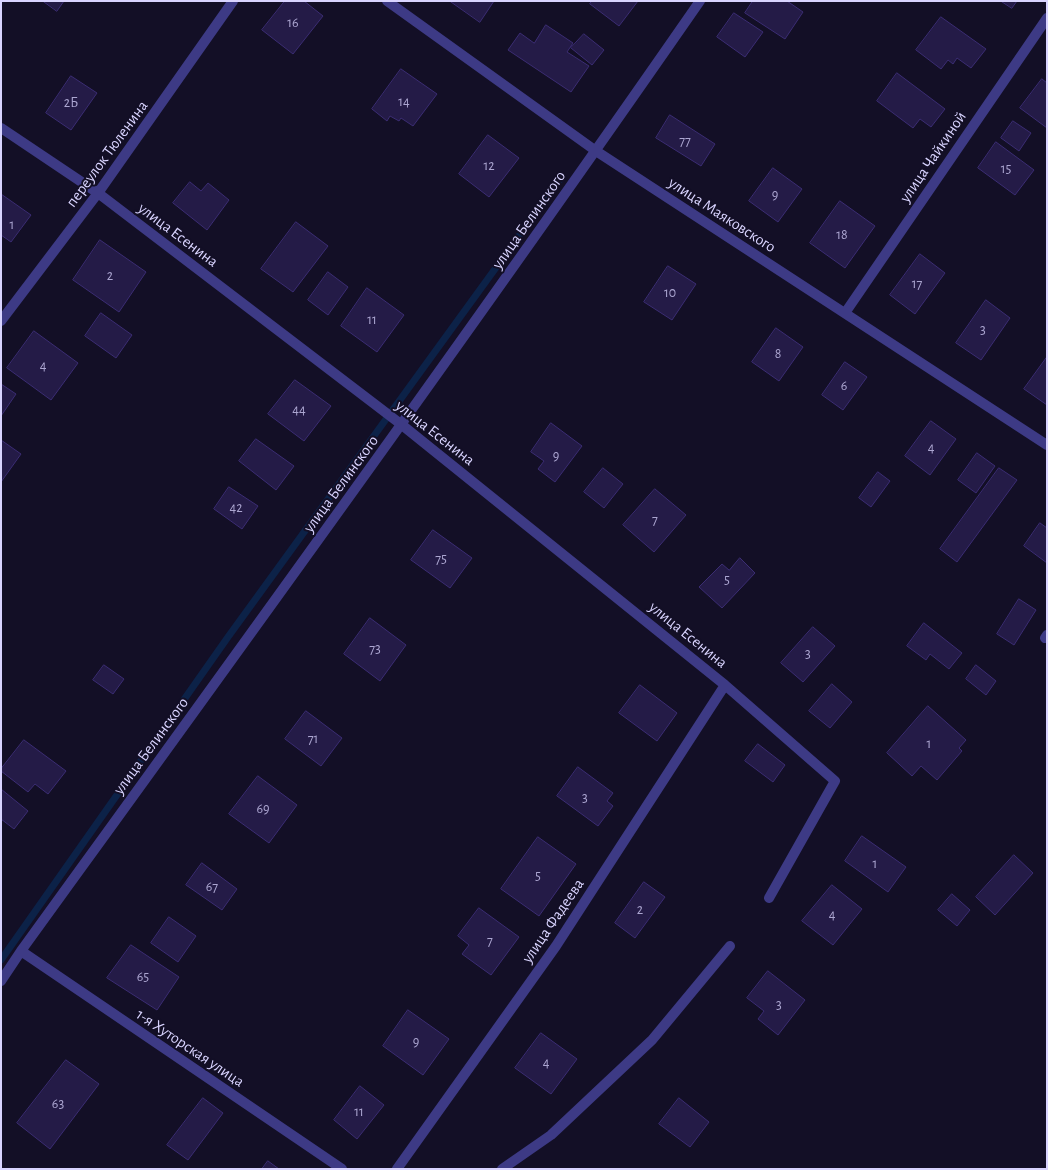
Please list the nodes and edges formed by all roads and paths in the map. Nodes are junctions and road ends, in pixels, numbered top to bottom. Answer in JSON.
{"nodes":[{"id":1,"x":233,"y":1,"type":"edge"},
{"id":2,"x":387,"y":1,"type":"edge"},
{"id":3,"x":700,"y":1,"type":"edge"},
{"id":4,"x":1047,"y":18,"type":"edge"},
{"id":5,"x":1,"y":128,"type":"edge"},
{"id":6,"x":596,"y":151,"type":"junction"},
{"id":7,"x":98,"y":193,"type":"junction"},
{"id":8,"x":845,"y":313,"type":"junction"},
{"id":9,"x":1,"y":321,"type":"edge"},
{"id":10,"x":402,"y":425,"type":"junction"},
{"id":11,"x":1047,"y":445,"type":"edge"},
{"id":12,"x":725,"y":684,"type":"junction"},
{"id":13,"x":769,"y":898,"type":"dead end"},
{"id":14,"x":730,"y":946,"type":"dead end"},
{"id":15,"x":21,"y":951,"type":"junction"},
{"id":16,"x":1,"y":981,"type":"edge"},
{"id":17,"x":342,"y":1169,"type":"edge"},
{"id":18,"x":397,"y":1169,"type":"edge"},
{"id":19,"x":502,"y":1169,"type":"edge"}],
"edges":[{"from":1,"to":7,"type":"street","name":"переулок Тюленина"},
{"from":2,"to":6,"type":"street","name":"улица Маяковского"},
{"from":3,"to":6,"type":"street","name":"улица Белинского"},
{"from":4,"to":8,"type":"street","name":"улица Чайкиной"},
{"from":5,"to":7,"type":"street","name":"улица Есенина"},
{"from":6,"to":8,"type":"street","name":"улица Маяковского"},
{"from":6,"to":10,"type":"street","name":"улица Белинского"},
{"from":7,"to":9,"type":"street","name":"переулок Тюленина"},
{"from":7,"to":10,"type":"street","name":"улица Есенина"},
{"from":8,"to":11,"type":"street","name":"улица Маяковского"},
{"from":10,"to":12,"type":"street","name":"улица Есенина"},
{"from":10,"to":15,"type":"street","name":"улица Белинского"},
{"from":12,"to":13,"type":"street","name":"улица Есенина"},
{"from":12,"to":18,"type":"street","name":"улица Фадеева"},
{"from":14,"to":19,"type":"street"},
{"from":15,"to":16,"type":"street","name":"улица Белинского"},
{"from":15,"to":17,"type":"street","name":"1-я Хуторская улица"}]}
